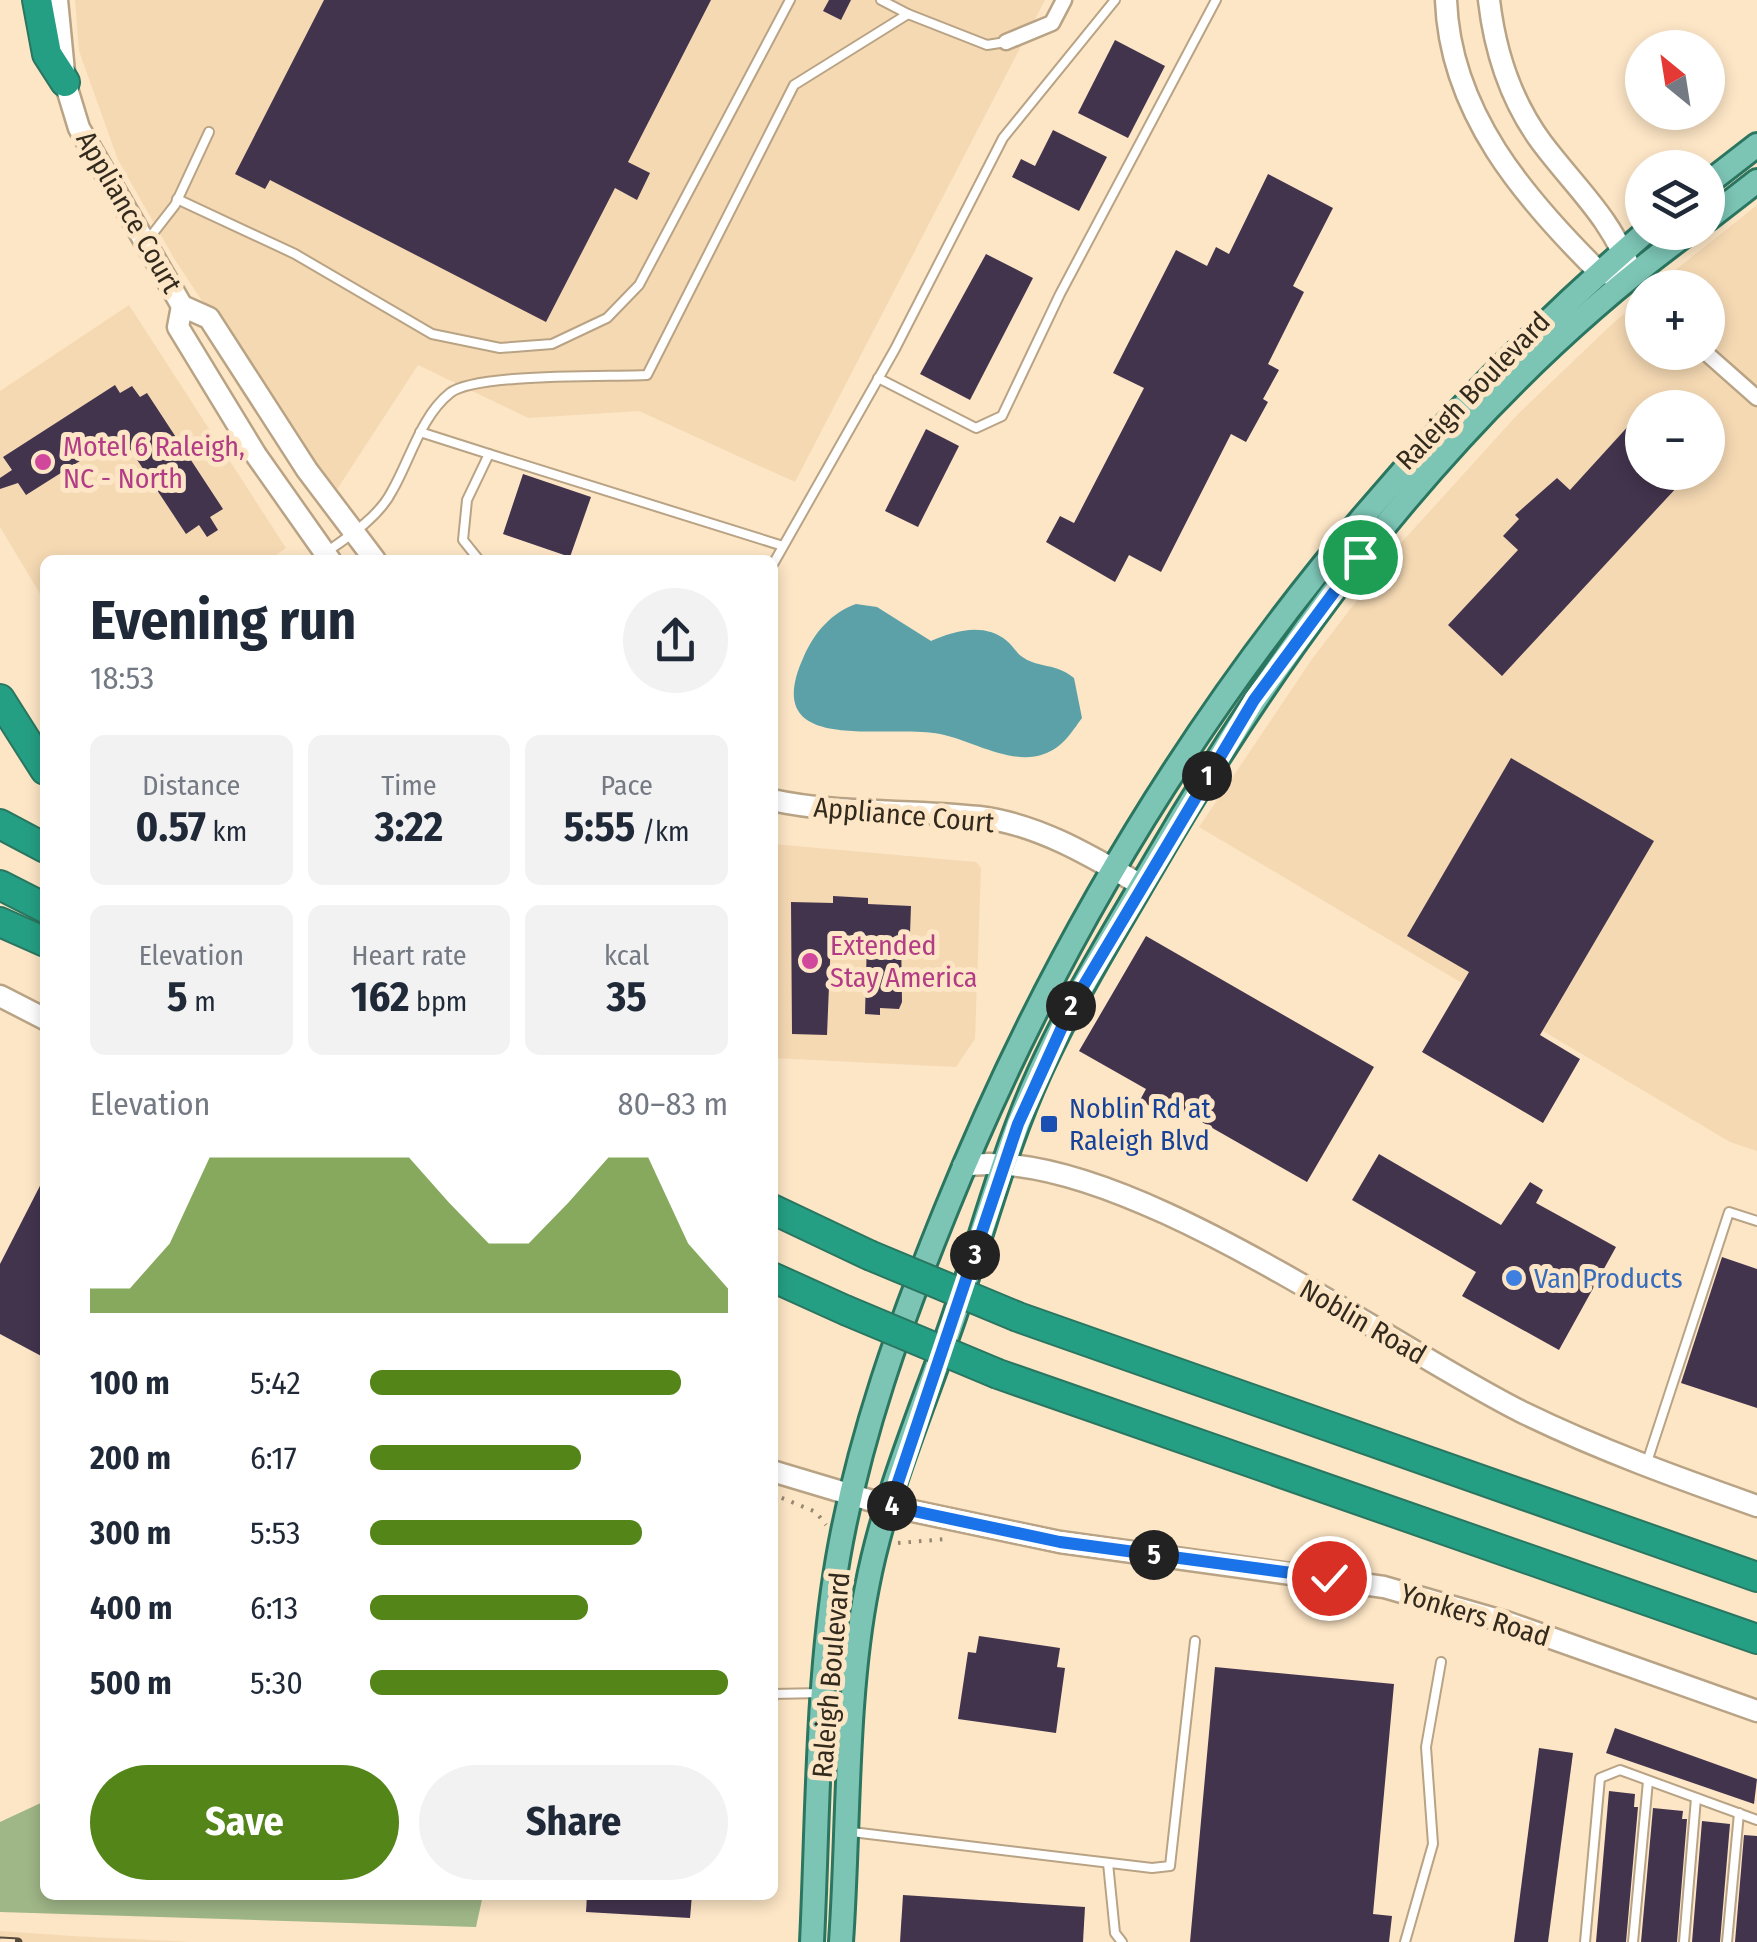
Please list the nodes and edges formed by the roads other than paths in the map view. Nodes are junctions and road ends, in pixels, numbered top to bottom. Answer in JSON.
{"nodes":[{"id":1,"x":37,"y":0,"type":"edge"},
{"id":2,"x":57,"y":0,"type":"edge"},
{"id":3,"x":790,"y":0,"type":"edge"},
{"id":4,"x":881,"y":0,"type":"edge"},
{"id":5,"x":1064,"y":0,"type":"edge"},
{"id":6,"x":1114,"y":0,"type":"edge"},
{"id":7,"x":1216,"y":0,"type":"edge"},
{"id":8,"x":1446,"y":0,"type":"edge"},
{"id":9,"x":1489,"y":0,"type":"edge"},
{"id":10,"x":908,"y":14,"type":"junction"},
{"id":11,"x":1006,"y":42,"type":"joint"},
{"id":12,"x":66,"y":82,"type":"junction"},
{"id":13,"x":210,"y":132,"type":"dead end"},
{"id":14,"x":1757,"y":145,"type":"edge"},
{"id":15,"x":1725,"y":170,"type":"edge"},
{"id":16,"x":1757,"y":181,"type":"edge"},
{"id":17,"x":178,"y":199,"type":"junction"},
{"id":18,"x":1725,"y":205,"type":"edge"},
{"id":19,"x":144,"y":245,"type":"junction"},
{"id":20,"x":1671,"y":250,"type":"edge"},
{"id":21,"x":1624,"y":252,"type":"junction"},
{"id":22,"x":1633,"y":270,"type":"edge"},
{"id":23,"x":1650,"y":270,"type":"edge"},
{"id":24,"x":1600,"y":272,"type":"junction"},
{"id":25,"x":1625,"y":278,"type":"edge"},
{"id":26,"x":1625,"y":293,"type":"edge"},
{"id":27,"x":182,"y":306,"type":"junction"},
{"id":28,"x":1725,"y":370,"type":"edge"},
{"id":29,"x":878,"y":378,"type":"junction"},
{"id":30,"x":1757,"y":398,"type":"edge"},
{"id":31,"x":420,"y":432,"type":"junction"},
{"id":32,"x":489,"y":454,"type":"junction"},
{"id":33,"x":354,"y":533,"type":"junction"},
{"id":34,"x":783,"y":546,"type":"junction"},
{"id":35,"x":327,"y":555,"type":"edge"},
{"id":36,"x":329,"y":555,"type":"edge"},
{"id":37,"x":372,"y":555,"type":"edge"},
{"id":38,"x":476,"y":555,"type":"edge"},
{"id":39,"x":778,"y":555,"type":"edge"},
{"id":40,"x":0,"y":699,"type":"edge"},
{"id":41,"x":40,"y":762,"type":"edge"},
{"id":42,"x":778,"y":801,"type":"edge"},
{"id":43,"x":0,"y":824,"type":"edge"},
{"id":44,"x":40,"y":845,"type":"edge"},
{"id":45,"x":1116,"y":870,"type":"junction"},
{"id":46,"x":0,"y":885,"type":"edge"},
{"id":47,"x":1141,"y":885,"type":"junction"},
{"id":48,"x":40,"y":905,"type":"edge"},
{"id":49,"x":0,"y":922,"type":"edge"},
{"id":50,"x":40,"y":940,"type":"edge"},
{"id":51,"x":0,"y":996,"type":"edge"},
{"id":52,"x":40,"y":1016,"type":"edge"},
{"id":53,"x":1006,"y":1163,"type":"junction"},
{"id":54,"x":962,"y":1166,"type":"junction"},
{"id":55,"x":778,"y":1213,"type":"edge"},
{"id":56,"x":1757,"y":1221,"type":"edge"},
{"id":57,"x":778,"y":1280,"type":"edge"},
{"id":58,"x":1646,"y":1466,"type":"junction"},
{"id":59,"x":778,"y":1473,"type":"edge"},
{"id":60,"x":852,"y":1494,"type":"junction"},
{"id":61,"x":890,"y":1506,"type":"junction"},
{"id":62,"x":1757,"y":1506,"type":"edge"},
{"id":63,"x":1757,"y":1577,"type":"edge"},
{"id":64,"x":1757,"y":1640,"type":"edge"},
{"id":65,"x":1194,"y":1642,"type":"dead end"},
{"id":66,"x":1441,"y":1662,"type":"dead end"},
{"id":67,"x":778,"y":1694,"type":"edge"},
{"id":68,"x":826,"y":1694,"type":"junction"},
{"id":69,"x":1757,"y":1711,"type":"edge"},
{"id":70,"x":1648,"y":1781,"type":"junction"},
{"id":71,"x":1696,"y":1798,"type":"junction"},
{"id":72,"x":1739,"y":1814,"type":"junction"},
{"id":73,"x":1757,"y":1820,"type":"edge"},
{"id":74,"x":848,"y":1832,"type":"junction"},
{"id":75,"x":1108,"y":1863,"type":"junction"},
{"id":76,"x":812,"y":1942,"type":"edge"},
{"id":77,"x":841,"y":1942,"type":"edge"},
{"id":78,"x":1122,"y":1942,"type":"edge"},
{"id":79,"x":1405,"y":1942,"type":"edge"},
{"id":80,"x":1585,"y":1942,"type":"edge"},
{"id":81,"x":1634,"y":1942,"type":"edge"},
{"id":82,"x":1684,"y":1942,"type":"edge"},
{"id":83,"x":1728,"y":1942,"type":"edge"}],
"edges":[{"from":1,"to":12,"type":"highway"},
{"from":2,"to":12,"type":"street","name":"Appliance Court"},
{"from":3,"to":17,"type":"lane"},
{"from":4,"to":10,"type":"lane"},
{"from":5,"to":11,"type":"street"},
{"from":6,"to":29,"type":"lane"},
{"from":7,"to":29,"type":"lane"},
{"from":8,"to":24,"type":"street"},
{"from":9,"to":21,"type":"street"},
{"from":10,"to":11,"type":"lane"},
{"from":10,"to":31,"type":"lane"},
{"from":12,"to":19,"type":"street","name":"Appliance Court"},
{"from":13,"to":17,"type":"lane"},
{"from":14,"to":15,"type":"main road"},
{"from":16,"to":18,"type":"main road"},
{"from":17,"to":19,"type":"lane"},
{"from":19,"to":27,"type":"street","name":"Appliance Court"},
{"from":20,"to":23,"type":"main road","name":"Raleigh Boulevard"},
{"from":21,"to":22,"type":"street"},
{"from":21,"to":24,"type":"main road","name":"Raleigh Boulevard"},
{"from":24,"to":25,"type":"street"},
{"from":24,"to":45,"type":"main road","name":"Raleigh Boulevard"},
{"from":26,"to":47,"type":"main road","name":"Raleigh Boulevard"},
{"from":27,"to":33,"type":"street","name":"Appliance Court"},
{"from":27,"to":35,"type":"street","name":"Appliance Court"},
{"from":28,"to":30,"type":"street"},
{"from":29,"to":34,"type":"lane"},
{"from":31,"to":32,"type":"lane"},
{"from":31,"to":33,"type":"lane"},
{"from":32,"to":34,"type":"lane"},
{"from":32,"to":38,"type":"lane"},
{"from":33,"to":36,"type":"lane"},
{"from":33,"to":37,"type":"street","name":"Appliance Court"},
{"from":34,"to":39,"type":"lane"},
{"from":40,"to":41,"type":"highway"},
{"from":42,"to":45,"type":"street","name":"Appliance Court"},
{"from":43,"to":44,"type":"highway"},
{"from":45,"to":47,"type":"street","name":"Appliance Court"},
{"from":45,"to":54,"type":"main road","name":"Raleigh Boulevard"},
{"from":46,"to":48,"type":"highway"},
{"from":47,"to":53,"type":"main road","name":"Raleigh Boulevard"},
{"from":49,"to":50,"type":"highway"},
{"from":51,"to":52,"type":"street"},
{"from":53,"to":54,"type":"street","name":"Noblin Road"},
{"from":53,"to":58,"type":"street","name":"Noblin Road"},
{"from":53,"to":61,"type":"main road","name":"Raleigh Boulevard"},
{"from":54,"to":60,"type":"main road","name":"Raleigh Boulevard"},
{"from":55,"to":63,"type":"highway","bridge":true},
{"from":56,"to":58,"type":"lane"},
{"from":57,"to":64,"type":"highway","bridge":true},
{"from":58,"to":62,"type":"street","name":"Noblin Road"},
{"from":59,"to":60,"type":"street","name":"Yonkers Road"},
{"from":60,"to":61,"type":"street","name":"Yonkers Road"},
{"from":60,"to":68,"type":"main road","name":"Raleigh Boulevard"},
{"from":61,"to":69,"type":"street","name":"Yonkers Road"},
{"from":61,"to":74,"type":"main road","name":"Raleigh Boulevard"},
{"from":65,"to":75,"type":"lane"},
{"from":66,"to":79,"type":"lane"},
{"from":67,"to":68,"type":"lane"},
{"from":68,"to":76,"type":"main road","name":"Raleigh Boulevard"},
{"from":70,"to":71,"type":"lane"},
{"from":70,"to":80,"type":"lane"},
{"from":70,"to":81,"type":"lane"},
{"from":71,"to":72,"type":"lane"},
{"from":71,"to":82,"type":"lane"},
{"from":72,"to":73,"type":"lane"},
{"from":72,"to":83,"type":"lane"},
{"from":74,"to":75,"type":"lane"},
{"from":74,"to":77,"type":"main road","name":"Raleigh Boulevard"},
{"from":75,"to":78,"type":"lane"}]}
